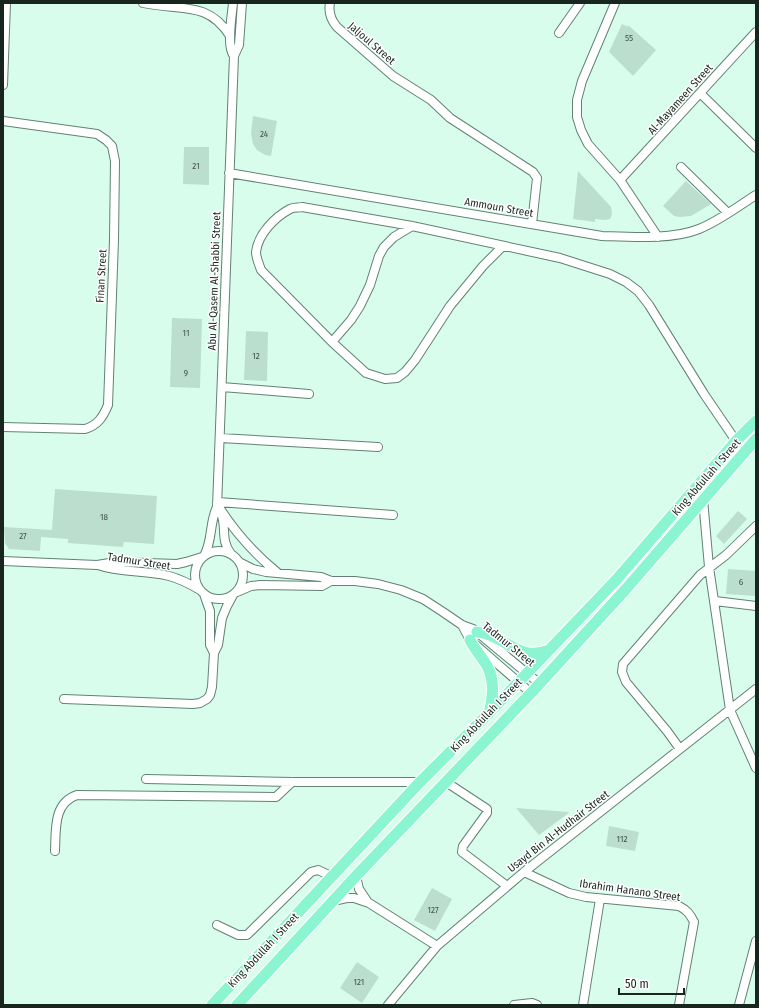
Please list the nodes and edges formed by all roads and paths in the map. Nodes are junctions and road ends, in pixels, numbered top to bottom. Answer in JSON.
{"nodes":[{"id":1,"x":6,"y":3,"type":"edge"},
{"id":2,"x":143,"y":3,"type":"edge"},
{"id":3,"x":233,"y":3,"type":"edge"},
{"id":4,"x":242,"y":3,"type":"edge"},
{"id":5,"x":330,"y":3,"type":"edge"},
{"id":6,"x":580,"y":3,"type":"edge"},
{"id":7,"x":615,"y":3,"type":"edge"},
{"id":8,"x":756,"y":32,"type":"edge"},
{"id":9,"x":559,"y":33,"type":"dead end"},
{"id":10,"x":230,"y":36,"type":"junction"},
{"id":11,"x":234,"y":56,"type":"junction"},
{"id":12,"x":3,"y":85,"type":"edge"},
{"id":13,"x":700,"y":93,"type":"junction"},
{"id":14,"x":3,"y":121,"type":"edge"},
{"id":15,"x":756,"y":148,"type":"edge"},
{"id":16,"x":681,"y":167,"type":"dead end"},
{"id":17,"x":229,"y":173,"type":"junction"},
{"id":18,"x":620,"y":180,"type":"junction"},
{"id":19,"x":756,"y":195,"type":"edge"},
{"id":20,"x":728,"y":213,"type":"junction"},
{"id":21,"x":532,"y":224,"type":"junction"},
{"id":22,"x":412,"y":226,"type":"junction"},
{"id":23,"x":658,"y":236,"type":"junction"},
{"id":24,"x":503,"y":246,"type":"junction"},
{"id":25,"x":332,"y":342,"type":"junction"},
{"id":26,"x":222,"y":387,"type":"junction"},
{"id":27,"x":309,"y":394,"type":"dead end"},
{"id":28,"x":756,"y":421,"type":"edge"},
{"id":29,"x":3,"y":427,"type":"edge"},
{"id":30,"x":220,"y":438,"type":"junction"},
{"id":31,"x":756,"y":439,"type":"edge"},
{"id":32,"x":736,"y":441,"type":"junction"},
{"id":33,"x":378,"y":447,"type":"dead end"},
{"id":34,"x":744,"y":451,"type":"junction"},
{"id":35,"x":703,"y":499,"type":"junction"},
{"id":36,"x":218,"y":504,"type":"junction"},
{"id":37,"x":394,"y":515,"type":"dead end"},
{"id":38,"x":756,"y":526,"type":"edge"},
{"id":39,"x":231,"y":554,"type":"junction"},
{"id":40,"x":203,"y":556,"type":"junction"},
{"id":41,"x":3,"y":561,"type":"edge"},
{"id":42,"x":241,"y":564,"type":"junction"},
{"id":43,"x":97,"y":565,"type":"junction"},
{"id":44,"x":710,"y":567,"type":"junction"},
{"id":45,"x":279,"y":573,"type":"junction"},
{"id":46,"x":331,"y":581,"type":"junction"},
{"id":47,"x":202,"y":592,"type":"junction"},
{"id":48,"x":234,"y":594,"type":"junction"},
{"id":49,"x":715,"y":601,"type":"junction"},
{"id":50,"x":756,"y":606,"type":"edge"},
{"id":51,"x":474,"y":636,"type":"junction"},
{"id":52,"x":549,"y":650,"type":"junction"},
{"id":53,"x":214,"y":653,"type":"junction"},
{"id":54,"x":527,"y":673,"type":"junction"},
{"id":55,"x":518,"y":682,"type":"junction"},
{"id":56,"x":540,"y":684,"type":"junction"},
{"id":57,"x":756,"y":689,"type":"edge"},
{"id":58,"x":531,"y":693,"type":"junction"},
{"id":59,"x":64,"y":699,"type":"dead end"},
{"id":60,"x":730,"y":710,"type":"junction"},
{"id":61,"x":489,"y":713,"type":"junction"},
{"id":62,"x":680,"y":749,"type":"junction"},
{"id":63,"x":756,"y":768,"type":"edge"},
{"id":64,"x":146,"y":779,"type":"dead end"},
{"id":65,"x":292,"y":782,"type":"junction"},
{"id":66,"x":420,"y":782,"type":"junction"},
{"id":67,"x":446,"y":782,"type":"junction"},
{"id":68,"x":55,"y":851,"type":"dead end"},
{"id":69,"x":524,"y":872,"type":"junction"},
{"id":70,"x":331,"y":876,"type":"junction"},
{"id":71,"x":356,"y":876,"type":"junction"},
{"id":72,"x":507,"y":886,"type":"junction"},
{"id":73,"x":600,"y":899,"type":"junction"},
{"id":74,"x":333,"y":901,"type":"junction"},
{"id":75,"x":369,"y":902,"type":"junction"},
{"id":76,"x":217,"y":925,"type":"dead end"},
{"id":77,"x":756,"y":941,"type":"edge"},
{"id":78,"x":438,"y":946,"type":"junction"},
{"id":79,"x":241,"y":974,"type":"junction"},
{"id":80,"x":254,"y":986,"type":"junction"},
{"id":81,"x":212,"y":1005,"type":"edge"},
{"id":82,"x":237,"y":1005,"type":"edge"},
{"id":83,"x":388,"y":1005,"type":"edge"},
{"id":84,"x":514,"y":1005,"type":"edge"},
{"id":85,"x":537,"y":1005,"type":"edge"},
{"id":86,"x":583,"y":1005,"type":"edge"},
{"id":87,"x":679,"y":1005,"type":"edge"},
{"id":88,"x":739,"y":1005,"type":"edge"}],
"edges":[{"from":1,"to":12,"type":"street"},
{"from":2,"to":10,"type":"street"},
{"from":3,"to":10,"type":"street","name":"Abu Al-Qasem Al-Shabbi Street"},
{"from":4,"to":11,"type":"street","name":"Abu Al-Qasem Al-Shabbi Street"},
{"from":5,"to":21,"type":"street","name":"Jaljoul Street"},
{"from":6,"to":9,"type":"street"},
{"from":7,"to":18,"type":"street"},
{"from":8,"to":13,"type":"street","name":"Al-Mayameen Street"},
{"from":10,"to":11,"type":"street","name":"Abu Al-Qasem Al-Shabbi Street"},
{"from":11,"to":17,"type":"street","name":"Abu Al-Qasem Al-Shabbi Street"},
{"from":13,"to":15,"type":"street"},
{"from":13,"to":18,"type":"street","name":"Al-Mayameen Street"},
{"from":14,"to":29,"type":"street","name":"Finan Street"},
{"from":16,"to":20,"type":"street"},
{"from":17,"to":21,"type":"street","name":"Ammoun Street"},
{"from":17,"to":26,"type":"street","name":"Abu Al-Qasem Al-Shabbi Street"},
{"from":18,"to":23,"type":"street"},
{"from":19,"to":20,"type":"street","name":"Ammoun Street"},
{"from":20,"to":23,"type":"street","name":"Ammoun Street"},
{"from":21,"to":23,"type":"street","name":"Ammoun Street"},
{"from":22,"to":24,"type":"street"},
{"from":22,"to":25,"type":"street"},
{"from":22,"to":25,"type":"street"},
{"from":24,"to":25,"type":"street"},
{"from":24,"to":32,"type":"street"},
{"from":26,"to":27,"type":"street"},
{"from":26,"to":30,"type":"street","name":"Abu Al-Qasem Al-Shabbi Street"},
{"from":28,"to":32,"type":"main road","name":"King Abdullah I Street"},
{"from":30,"to":33,"type":"street"},
{"from":30,"to":36,"type":"street","name":"Abu Al-Qasem Al-Shabbi Street"},
{"from":31,"to":34,"type":"main road","name":"King Abdullah I Street"},
{"from":32,"to":34,"type":"main road"},
{"from":32,"to":52,"type":"main road","name":"King Abdullah I Street"},
{"from":34,"to":35,"type":"main road","name":"King Abdullah I Street"},
{"from":35,"to":44,"type":"street"},
{"from":35,"to":56,"type":"main road","name":"King Abdullah I Street"},
{"from":36,"to":37,"type":"street"},
{"from":36,"to":39,"type":"street","name":"Abu Al-Qasem Al-Shabbi Street"},
{"from":36,"to":40,"type":"street","name":"Abu Al-Qasem Al-Shabbi Street"},
{"from":36,"to":45,"type":"street"},
{"from":38,"to":44,"type":"street"},
{"from":39,"to":40,"type":"street"},
{"from":39,"to":42,"type":"street"},
{"from":40,"to":43,"type":"street","name":"Tadmur Street"},
{"from":40,"to":47,"type":"street"},
{"from":41,"to":43,"type":"street","name":"Tadmur Street"},
{"from":42,"to":45,"type":"street","name":"Tadmur Street"},
{"from":42,"to":48,"type":"street"},
{"from":43,"to":47,"type":"street","name":"Tadmur Street"},
{"from":44,"to":49,"type":"street"},
{"from":44,"to":62,"type":"street"},
{"from":45,"to":46,"type":"street","name":"Tadmur Street"},
{"from":46,"to":48,"type":"street","name":"Tadmur Street"},
{"from":46,"to":51,"type":"street","name":"Tadmur Street"},
{"from":47,"to":48,"type":"street"},
{"from":47,"to":53,"type":"street"},
{"from":48,"to":53,"type":"street"},
{"from":49,"to":50,"type":"street"},
{"from":49,"to":60,"type":"street"},
{"from":51,"to":52,"type":"main road"},
{"from":51,"to":54,"type":"street","name":"Tadmur Street"},
{"from":51,"to":55,"type":"street","name":"Tadmur Street"},
{"from":51,"to":61,"type":"main road"},
{"from":52,"to":54,"type":"main road","name":"King Abdullah I Street"},
{"from":53,"to":59,"type":"street"},
{"from":54,"to":55,"type":"main road","name":"King Abdullah I Street"},
{"from":54,"to":56,"type":"street","name":"Tadmur Street"},
{"from":55,"to":58,"type":"street","name":"Tadmur Street"},
{"from":55,"to":61,"type":"main road","name":"King Abdullah I Street"},
{"from":56,"to":58,"type":"main road","name":"King Abdullah I Street"},
{"from":57,"to":60,"type":"street","name":"Usayd Bin Al-Hudhair Street"},
{"from":58,"to":67,"type":"main road","name":"King Abdullah I Street"},
{"from":60,"to":62,"type":"street","name":"Usayd Bin Al-Hudhair Street"},
{"from":60,"to":63,"type":"street"},
{"from":61,"to":66,"type":"main road","name":"King Abdullah I Street"},
{"from":62,"to":69,"type":"street","name":"Usayd Bin Al-Hudhair Street"},
{"from":64,"to":65,"type":"street"},
{"from":65,"to":66,"type":"street"},
{"from":65,"to":68,"type":"street"},
{"from":66,"to":70,"type":"main road","name":"King Abdullah I Street"},
{"from":67,"to":71,"type":"main road","name":"King Abdullah I Street"},
{"from":67,"to":72,"type":"street"},
{"from":69,"to":72,"type":"street","name":"Usayd Bin Al-Hudhair Street"},
{"from":69,"to":73,"type":"street","name":"Ibrahim Hanano Street"},
{"from":70,"to":76,"type":"street"},
{"from":70,"to":79,"type":"main road","name":"King Abdullah I Street"},
{"from":71,"to":74,"type":"main road","name":"King Abdullah I Street"},
{"from":71,"to":75,"type":"street"},
{"from":72,"to":78,"type":"street","name":"Usayd Bin Al-Hudhair Street"},
{"from":73,"to":86,"type":"street"},
{"from":73,"to":87,"type":"street","name":"Ibrahim Hanano Street"},
{"from":74,"to":75,"type":"street"},
{"from":74,"to":80,"type":"main road","name":"King Abdullah I Street"},
{"from":75,"to":78,"type":"street"},
{"from":77,"to":88,"type":"street"},
{"from":78,"to":83,"type":"street","name":"Usayd Bin Al-Hudhair Street"},
{"from":79,"to":80,"type":"main road"},
{"from":79,"to":81,"type":"main road","name":"King Abdullah I Street"},
{"from":80,"to":82,"type":"main road","name":"King Abdullah I Street"},
{"from":84,"to":85,"type":"street"}]}
